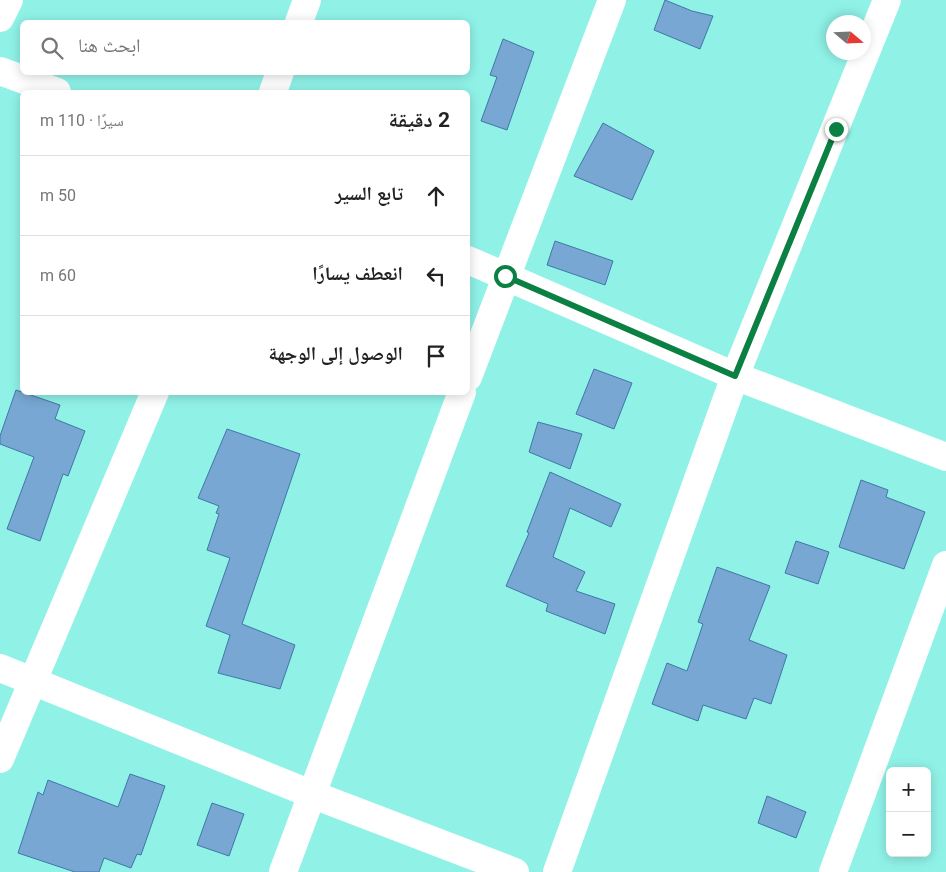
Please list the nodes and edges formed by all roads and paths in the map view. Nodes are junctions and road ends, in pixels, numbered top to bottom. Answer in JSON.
{"nodes":[{"id":1,"x":9,"y":0,"type":"edge"},
{"id":2,"x":307,"y":0,"type":"edge"},
{"id":3,"x":612,"y":0,"type":"edge"},
{"id":4,"x":887,"y":0,"type":"edge"},
{"id":5,"x":0,"y":18,"type":"edge"},
{"id":6,"x":300,"y":20,"type":"edge"},
{"id":7,"x":0,"y":71,"type":"edge"},
{"id":8,"x":279,"y":75,"type":"edge"},
{"id":9,"x":52,"y":90,"type":"edge"},
{"id":10,"x":274,"y":90,"type":"edge"},
{"id":11,"x":470,"y":261,"type":"edge"},
{"id":12,"x":505,"y":276,"type":"junction"},
{"id":13,"x":470,"y":372,"type":"edge"},
{"id":14,"x":735,"y":376,"type":"junction"},
{"id":15,"x":154,"y":395,"type":"edge"},
{"id":16,"x":461,"y":395,"type":"edge"},
{"id":17,"x":946,"y":457,"type":"edge"},
{"id":18,"x":946,"y":565,"type":"edge"},
{"id":19,"x":0,"y":668,"type":"edge"},
{"id":20,"x":32,"y":681,"type":"junction"},
{"id":21,"x":0,"y":759,"type":"edge"},
{"id":22,"x":311,"y":794,"type":"junction"},
{"id":23,"x":283,"y":872,"type":"edge"},
{"id":24,"x":515,"y":872,"type":"edge"},
{"id":25,"x":557,"y":872,"type":"edge"},
{"id":26,"x":833,"y":872,"type":"edge"}],
"edges":[{"from":1,"to":5,"type":"street"},
{"from":2,"to":6,"type":"street"},
{"from":3,"to":12,"type":"street"},
{"from":4,"to":14,"type":"street"},
{"from":7,"to":9,"type":"street"},
{"from":8,"to":10,"type":"street"},
{"from":11,"to":12,"type":"street"},
{"from":12,"to":13,"type":"street"},
{"from":12,"to":14,"type":"street"},
{"from":14,"to":17,"type":"street"},
{"from":14,"to":25,"type":"street"},
{"from":15,"to":20,"type":"street"},
{"from":16,"to":22,"type":"street"},
{"from":18,"to":26,"type":"street"},
{"from":19,"to":20,"type":"street"},
{"from":20,"to":21,"type":"street"},
{"from":20,"to":22,"type":"street"},
{"from":22,"to":23,"type":"street"},
{"from":22,"to":24,"type":"street"}]}
